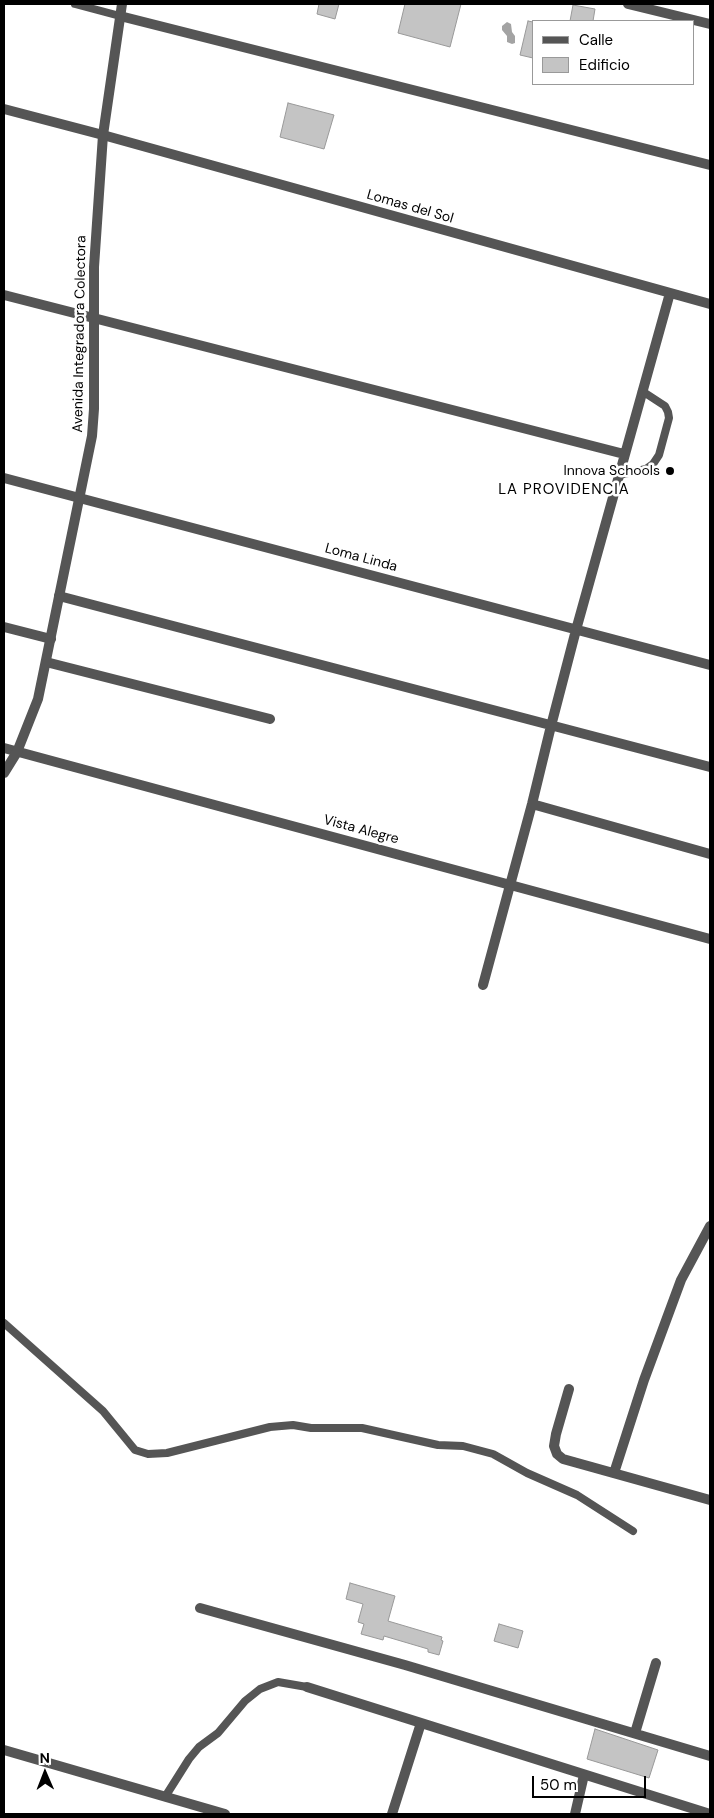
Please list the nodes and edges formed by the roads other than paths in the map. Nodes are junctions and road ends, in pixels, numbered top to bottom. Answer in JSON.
{"nodes":[{"id":1,"x":75,"y":4,"type":"edge"},
{"id":2,"x":122,"y":4,"type":"edge"},
{"id":3,"x":628,"y":4,"type":"edge"},
{"id":4,"x":120,"y":16,"type":"junction"},
{"id":5,"x":694,"y":20,"type":"edge"},
{"id":6,"x":694,"y":20,"type":"edge"},
{"id":7,"x":710,"y":24,"type":"edge"},
{"id":8,"x":4,"y":109,"type":"edge"},
{"id":9,"x":103,"y":135,"type":"junction"},
{"id":10,"x":710,"y":165,"type":"edge"},
{"id":11,"x":670,"y":293,"type":"junction"},
{"id":12,"x":4,"y":295,"type":"edge"},
{"id":13,"x":710,"y":304,"type":"edge"},
{"id":14,"x":93,"y":318,"type":"junction"},
{"id":15,"x":642,"y":391,"type":"junction"},
{"id":16,"x":624,"y":454,"type":"junction"},
{"id":17,"x":619,"y":475,"type":"junction"},
{"id":18,"x":4,"y":478,"type":"edge"},
{"id":19,"x":80,"y":499,"type":"junction"},
{"id":20,"x":59,"y":596,"type":"junction"},
{"id":21,"x":4,"y":627,"type":"edge"},
{"id":22,"x":576,"y":630,"type":"junction"},
{"id":23,"x":51,"y":639,"type":"junction"},
{"id":24,"x":46,"y":662,"type":"junction"},
{"id":25,"x":710,"y":665,"type":"edge"},
{"id":26,"x":270,"y":719,"type":"dead end"},
{"id":27,"x":551,"y":726,"type":"junction"},
{"id":28,"x":4,"y":748,"type":"edge"},
{"id":29,"x":17,"y":752,"type":"junction"},
{"id":30,"x":710,"y":767,"type":"edge"},
{"id":31,"x":4,"y":773,"type":"edge"},
{"id":32,"x":532,"y":804,"type":"junction"},
{"id":33,"x":710,"y":854,"type":"edge"},
{"id":34,"x":510,"y":884,"type":"junction"},
{"id":35,"x":710,"y":939,"type":"edge"},
{"id":36,"x":483,"y":985,"type":"dead end"},
{"id":37,"x":710,"y":1226,"type":"edge"},
{"id":38,"x":4,"y":1323,"type":"edge"},
{"id":39,"x":569,"y":1390,"type":"dead end"},
{"id":40,"x":614,"y":1473,"type":"junction"},
{"id":41,"x":710,"y":1500,"type":"edge"},
{"id":42,"x":633,"y":1531,"type":"dead end"},
{"id":43,"x":200,"y":1608,"type":"dead end"},
{"id":44,"x":656,"y":1663,"type":"dead end"},
{"id":45,"x":307,"y":1687,"type":"joint"},
{"id":46,"x":421,"y":1723,"type":"junction"},
{"id":47,"x":635,"y":1734,"type":"junction"},
{"id":48,"x":4,"y":1750,"type":"edge"},
{"id":49,"x":710,"y":1756,"type":"edge"},
{"id":50,"x":584,"y":1774,"type":"junction"},
{"id":51,"x":165,"y":1797,"type":"junction"},
{"id":52,"x":225,"y":1814,"type":"edge"},
{"id":53,"x":392,"y":1814,"type":"edge"},
{"id":54,"x":575,"y":1814,"type":"edge"},
{"id":55,"x":710,"y":1814,"type":"edge"}],
"edges":[{"from":1,"to":4,"type":"lane"},
{"from":2,"to":4,"type":"street","name":"Avenida Integradora Colectora"},
{"from":3,"to":5,"type":"street"},
{"from":4,"to":9,"type":"street","name":"Avenida Integradora Colectora"},
{"from":4,"to":10,"type":"street"},
{"from":6,"to":7,"type":"street"},
{"from":8,"to":9,"type":"street","name":"Lomas del Sol"},
{"from":9,"to":11,"type":"street","name":"Lomas del Sol"},
{"from":9,"to":14,"type":"street","name":"Avenida Integradora Colectora"},
{"from":11,"to":13,"type":"street","name":"Lomas del Sol"},
{"from":11,"to":15,"type":"street"},
{"from":12,"to":14,"type":"street"},
{"from":14,"to":16,"type":"street"},
{"from":14,"to":19,"type":"street","name":"Avenida Integradora Colectora"},
{"from":15,"to":16,"type":"street"},
{"from":15,"to":17,"type":"lane"},
{"from":16,"to":17,"type":"street"},
{"from":17,"to":22,"type":"street"},
{"from":18,"to":19,"type":"street","name":"Loma Linda"},
{"from":19,"to":20,"type":"street","name":"Avenida Integradora Colectora"},
{"from":19,"to":22,"type":"street","name":"Loma Linda"},
{"from":20,"to":23,"type":"street","name":"Avenida Integradora Colectora"},
{"from":20,"to":27,"type":"street"},
{"from":21,"to":23,"type":"street"},
{"from":22,"to":25,"type":"street","name":"Loma Linda"},
{"from":22,"to":27,"type":"street"},
{"from":23,"to":24,"type":"street","name":"Avenida Integradora Colectora"},
{"from":24,"to":26,"type":"street"},
{"from":24,"to":29,"type":"street","name":"Avenida Integradora Colectora"},
{"from":27,"to":30,"type":"street"},
{"from":27,"to":32,"type":"street"},
{"from":28,"to":29,"type":"street","name":"Vista Alegre"},
{"from":29,"to":31,"type":"street","name":"Avenida Integradora Colectora"},
{"from":29,"to":34,"type":"street","name":"Vista Alegre"},
{"from":32,"to":33,"type":"street"},
{"from":32,"to":34,"type":"street"},
{"from":34,"to":35,"type":"street","name":"Vista Alegre"},
{"from":34,"to":36,"type":"street"},
{"from":37,"to":40,"type":"street"},
{"from":38,"to":42,"type":"lane"},
{"from":39,"to":40,"type":"street"},
{"from":40,"to":41,"type":"street"},
{"from":43,"to":47,"type":"street"},
{"from":44,"to":47,"type":"street"},
{"from":45,"to":46,"type":"street"},
{"from":45,"to":51,"type":"lane"},
{"from":46,"to":50,"type":"street"},
{"from":46,"to":53,"type":"street"},
{"from":47,"to":49,"type":"street"},
{"from":48,"to":51,"type":"street"},
{"from":50,"to":54,"type":"street"},
{"from":50,"to":55,"type":"street"},
{"from":51,"to":52,"type":"street"}]}
